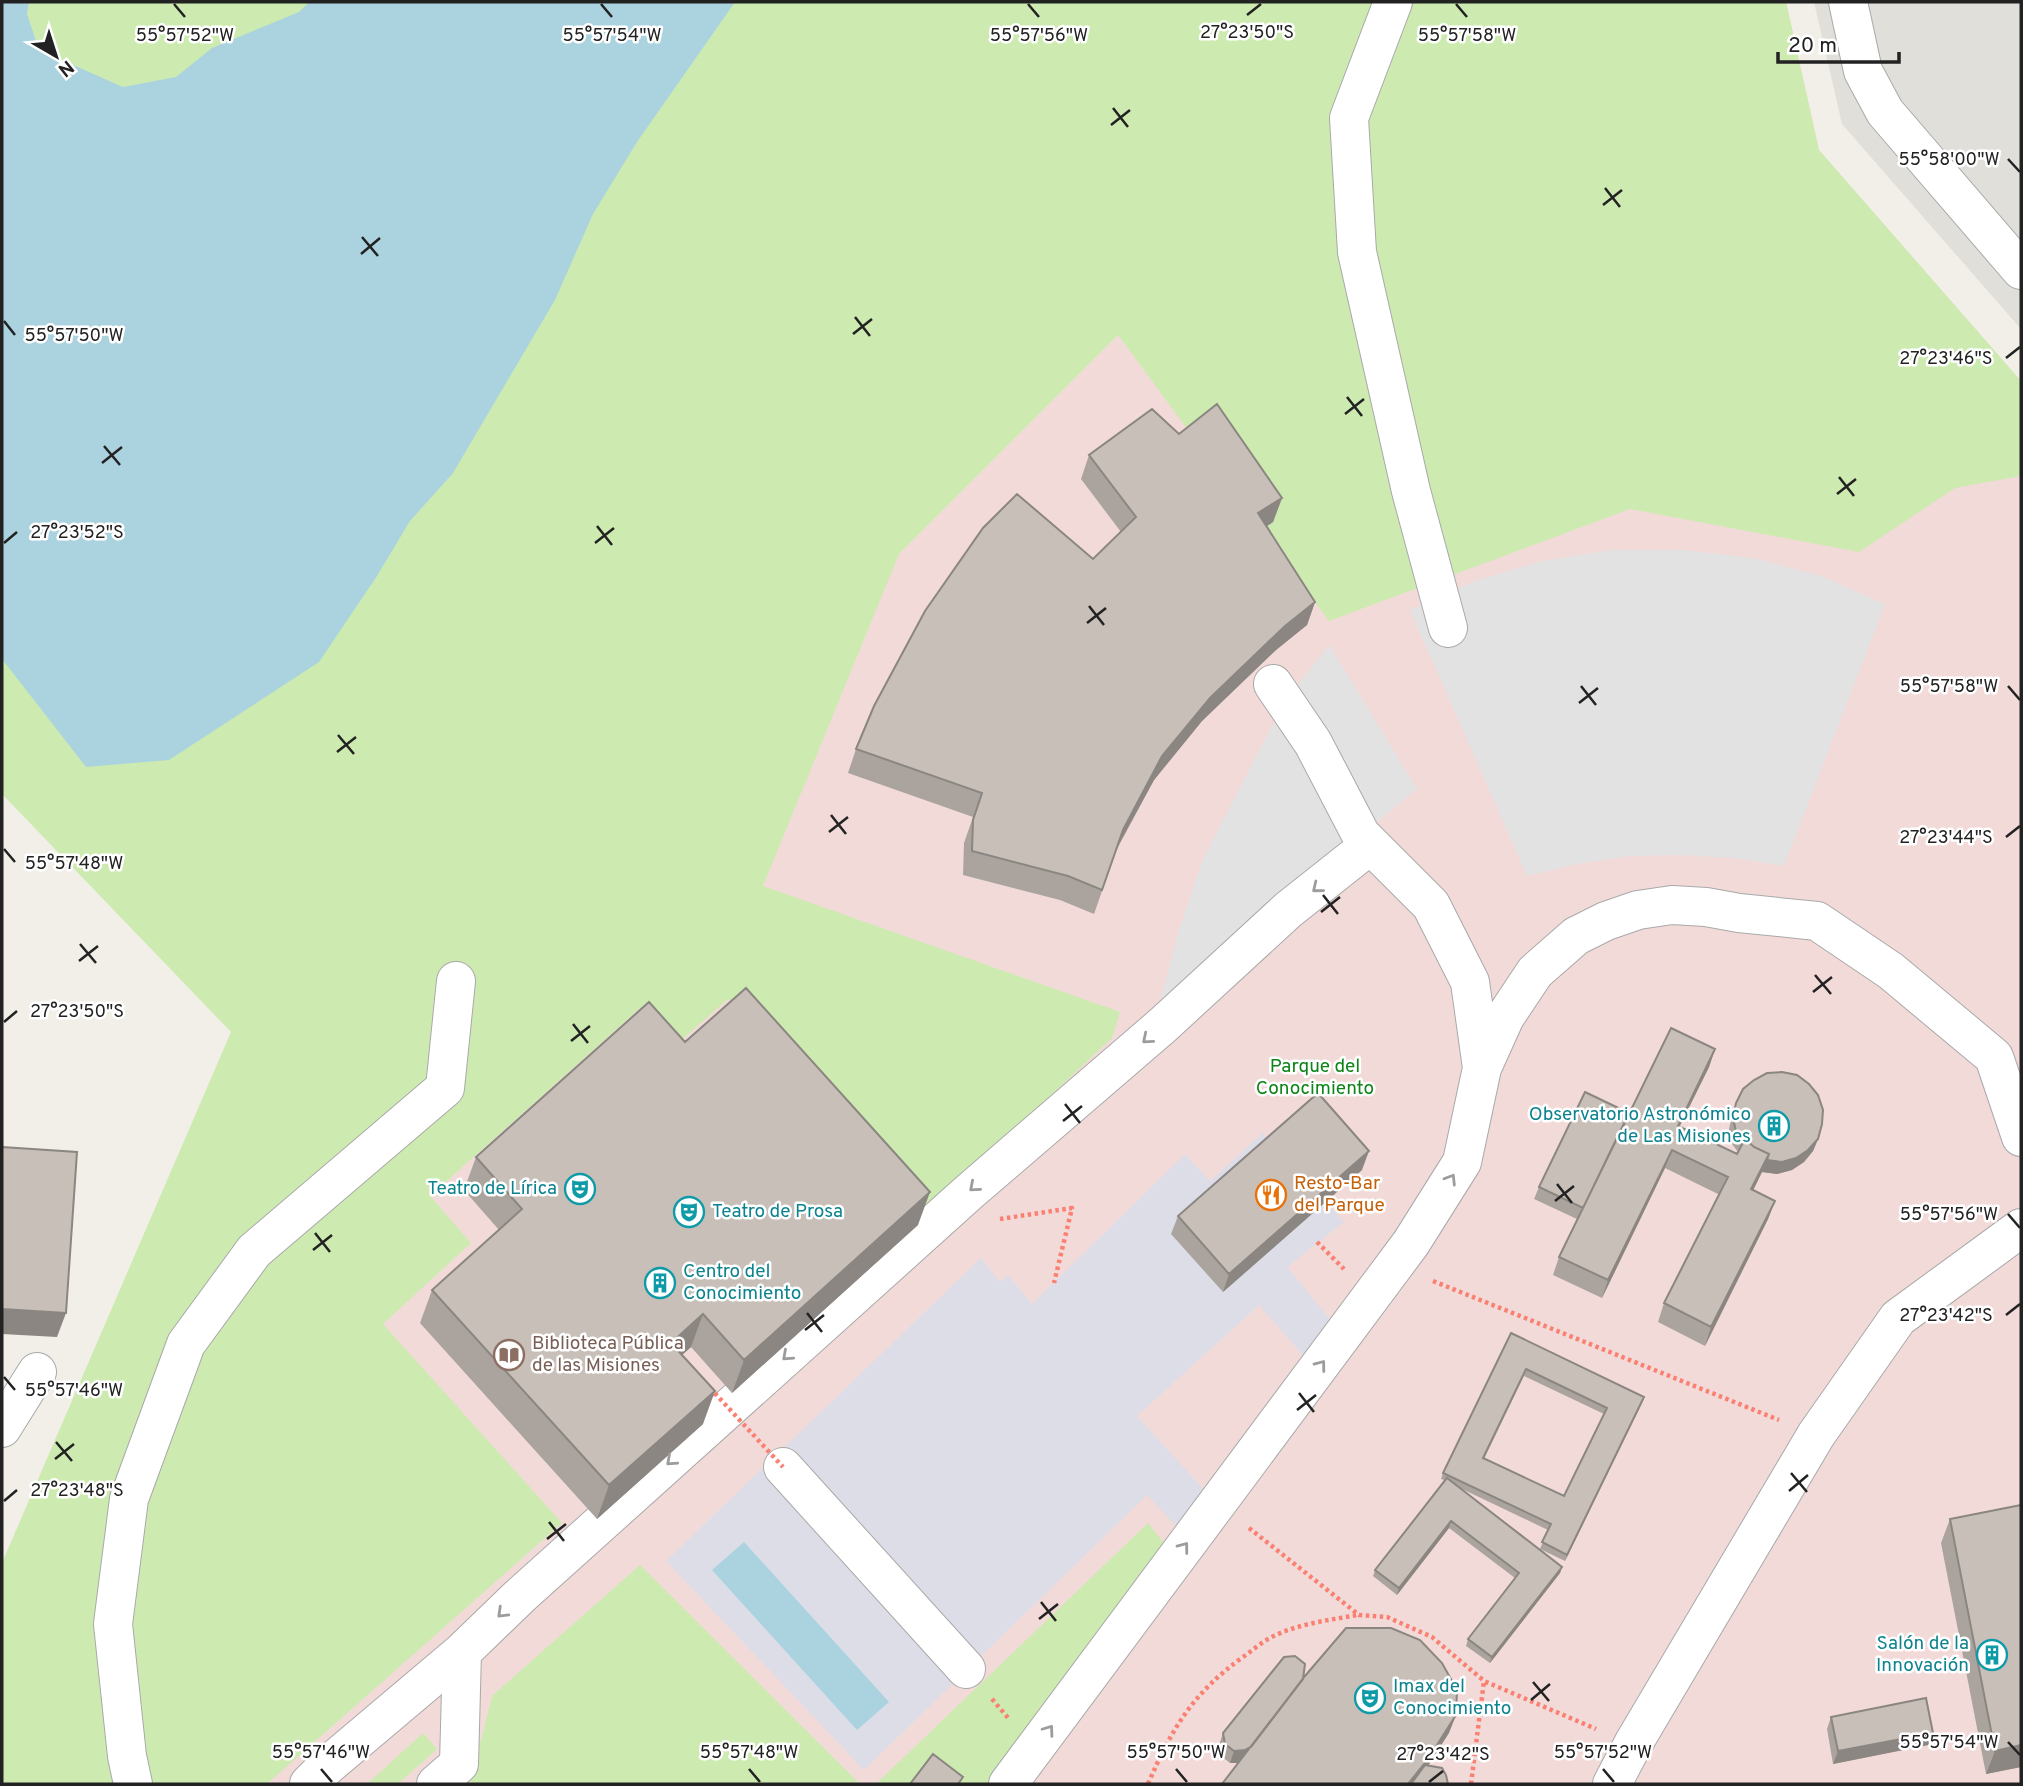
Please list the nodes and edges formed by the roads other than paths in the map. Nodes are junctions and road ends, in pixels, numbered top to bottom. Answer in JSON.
{"nodes":[{"id":1,"x":1393,"y":2,"type":"edge"},
{"id":2,"x":1848,"y":2,"type":"edge"},
{"id":3,"x":2021,"y":271,"type":"edge"},
{"id":4,"x":1448,"y":628,"type":"dead end"},
{"id":5,"x":1273,"y":684,"type":"dead end"},
{"id":6,"x":1370,"y":845,"type":"junction"},
{"id":7,"x":456,"y":981,"type":"dead end"},
{"id":8,"x":1482,"y":1068,"type":"junction"},
{"id":9,"x":2021,"y":1137,"type":"edge"},
{"id":10,"x":2021,"y":1228,"type":"edge"},
{"id":11,"x":37,"y":1372,"type":"dead end"},
{"id":12,"x":2,"y":1428,"type":"edge"},
{"id":13,"x":783,"y":1467,"type":"road end"},
{"id":14,"x":462,"y":1652,"type":"junction"},
{"id":15,"x":966,"y":1669,"type":"dead end"},
{"id":16,"x":133,"y":1784,"type":"edge"},
{"id":17,"x":309,"y":1784,"type":"edge"},
{"id":18,"x":436,"y":1784,"type":"edge"},
{"id":19,"x":1008,"y":1784,"type":"edge"},
{"id":20,"x":1612,"y":1784,"type":"edge"}],
"edges":[{"from":1,"to":4,"type":"street"},
{"from":2,"to":3,"type":"street"},
{"from":5,"to":6,"type":"street"},
{"from":6,"to":8,"type":"street"},
{"from":6,"to":14,"type":"street","one_way":true},
{"from":7,"to":16,"type":"street"},
{"from":8,"to":9,"type":"street"},
{"from":19,"to":8,"type":"street","one_way":true},
{"from":10,"to":20,"type":"street"},
{"from":11,"to":12,"type":"street"},
{"from":13,"to":15,"type":"street"},
{"from":14,"to":17,"type":"street"},
{"from":14,"to":18,"type":"street"}]}
